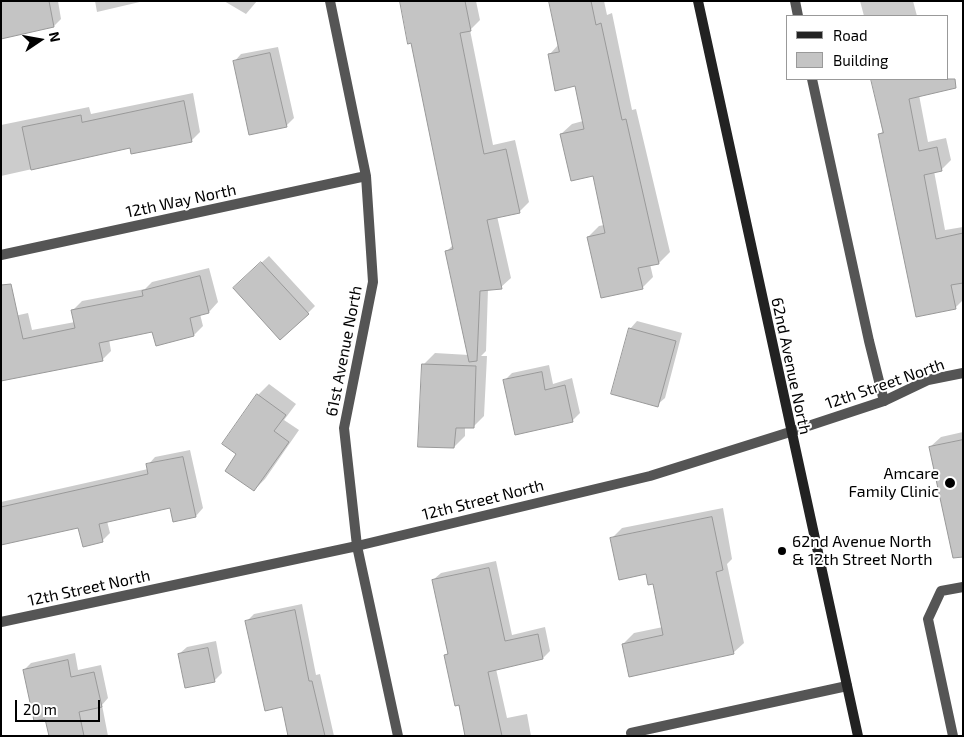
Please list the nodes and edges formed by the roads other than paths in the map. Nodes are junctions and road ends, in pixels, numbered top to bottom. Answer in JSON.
{"nodes":[{"id":1,"x":330,"y":1,"type":"edge"},
{"id":2,"x":698,"y":1,"type":"edge"},
{"id":3,"x":795,"y":1,"type":"edge"},
{"id":4,"x":798,"y":15,"type":"edge"},
{"id":5,"x":812,"y":80,"type":"edge"},
{"id":6,"x":366,"y":176,"type":"junction"},
{"id":7,"x":1,"y":255,"type":"edge"},
{"id":8,"x":963,"y":373,"type":"edge"},
{"id":9,"x":884,"y":400,"type":"junction"},
{"id":10,"x":790,"y":432,"type":"junction"},
{"id":11,"x":357,"y":546,"type":"junction"},
{"id":12,"x":963,"y":587,"type":"edge"},
{"id":13,"x":1,"y":622,"type":"edge"},
{"id":14,"x":847,"y":686,"type":"junction"},
{"id":15,"x":631,"y":733,"type":"dead end"},
{"id":16,"x":398,"y":736,"type":"edge"},
{"id":17,"x":858,"y":736,"type":"edge"},
{"id":18,"x":953,"y":736,"type":"edge"}],
"edges":[{"from":1,"to":6,"type":"street","name":"61st Avenue North"},
{"from":2,"to":10,"type":"street","name":"62nd Avenue North"},
{"from":3,"to":4,"type":"street"},
{"from":5,"to":9,"type":"street"},
{"from":6,"to":7,"type":"street","name":"12th Way North"},
{"from":6,"to":11,"type":"street","name":"61st Avenue North"},
{"from":8,"to":9,"type":"street","name":"12th Street North"},
{"from":9,"to":10,"type":"street","name":"12th Street North"},
{"from":10,"to":11,"type":"street","name":"12th Street North"},
{"from":10,"to":14,"type":"street","name":"62nd Avenue North"},
{"from":11,"to":13,"type":"street","name":"12th Street North"},
{"from":11,"to":16,"type":"street","name":"61st Avenue North"},
{"from":12,"to":18,"type":"street"},
{"from":14,"to":15,"type":"street"},
{"from":14,"to":17,"type":"street","name":"62nd Avenue North"}]}
